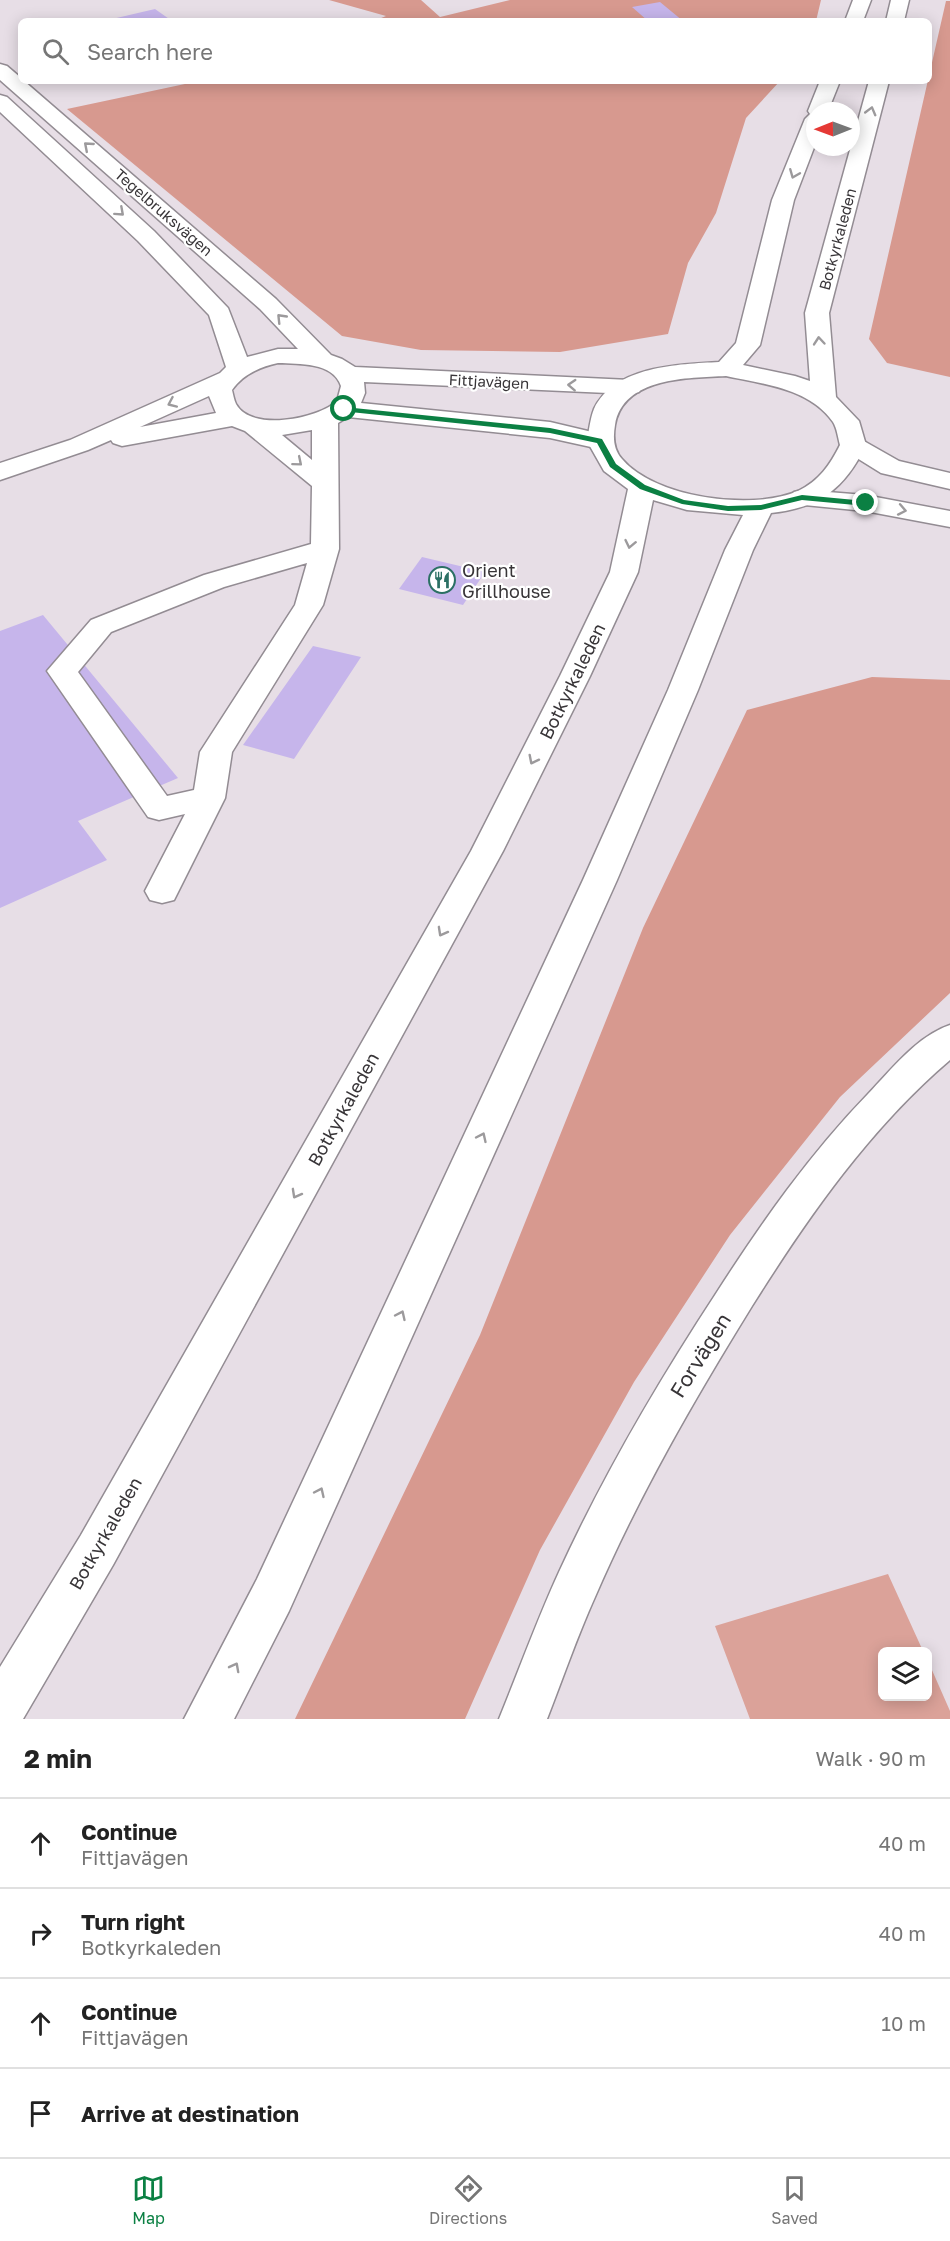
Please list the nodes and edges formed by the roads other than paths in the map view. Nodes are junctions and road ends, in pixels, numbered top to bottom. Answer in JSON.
{"nodes":[{"id":1,"x":862,"y":0,"type":"edge"},
{"id":2,"x":900,"y":0,"type":"edge"},
{"id":3,"x":855,"y":18,"type":"edge"},
{"id":4,"x":896,"y":18,"type":"edge"},
{"id":5,"x":0,"y":70,"type":"edge"},
{"id":6,"x":829,"y":84,"type":"edge"},
{"id":7,"x":878,"y":84,"type":"edge"},
{"id":8,"x":0,"y":101,"type":"edge"},
{"id":9,"x":822,"y":102,"type":"edge"},
{"id":10,"x":806,"y":142,"type":"edge"},
{"id":11,"x":322,"y":360,"type":"junction"},
{"id":12,"x":726,"y":369,"type":"junction"},
{"id":13,"x":232,"y":374,"type":"junction"},
{"id":14,"x":348,"y":374,"type":"junction"},
{"id":15,"x":630,"y":387,"type":"junction"},
{"id":16,"x":824,"y":399,"type":"junction"},
{"id":17,"x":335,"y":415,"type":"junction"},
{"id":18,"x":245,"y":421,"type":"junction"},
{"id":19,"x":600,"y":441,"type":"junction"},
{"id":20,"x":79,"y":445,"type":"junction"},
{"id":21,"x":853,"y":445,"type":"junction"},
{"id":22,"x":0,"y":472,"type":"edge"},
{"id":23,"x":950,"y":481,"type":"edge"},
{"id":24,"x":325,"y":484,"type":"junction"},
{"id":25,"x":642,"y":487,"type":"junction"},
{"id":26,"x":802,"y":498,"type":"junction"},
{"id":27,"x":761,"y":507,"type":"junction"},
{"id":28,"x":950,"y":519,"type":"edge"},
{"id":29,"x":325,"y":549,"type":"junction"},
{"id":30,"x":209,"y":798,"type":"junction"},
{"id":31,"x":162,"y":891,"type":"dead end"},
{"id":32,"x":950,"y":1039,"type":"edge"},
{"id":33,"x":0,"y":1712,"type":"edge"},
{"id":34,"x":208,"y":1719,"type":"edge"},
{"id":35,"x":523,"y":1719,"type":"edge"}],
"edges":[{"from":1,"to":3,"type":"main road"},
{"from":2,"to":4,"type":"main road"},
{"from":11,"to":5,"type":"main road","name":"Tegelbruksvägen","one_way":true},
{"from":6,"to":9,"type":"main road"},
{"from":16,"to":7,"type":"main road","name":"Botkyrkaleden","one_way":true},
{"from":8,"to":13,"type":"main road","name":"Tegelbruksvägen","one_way":true},
{"from":10,"to":12,"type":"main road","one_way":true},
{"from":11,"to":13,"type":"main road"},
{"from":11,"to":14,"type":"main road"},
{"from":12,"to":15,"type":"main road"},
{"from":12,"to":16,"type":"main road"},
{"from":13,"to":18,"type":"main road"},
{"from":13,"to":20,"type":"main road","one_way":true},
{"from":15,"to":14,"type":"main road","name":"Fittjavägen","one_way":true},
{"from":14,"to":17,"type":"main road"},
{"from":15,"to":19,"type":"main road"},
{"from":16,"to":21,"type":"main road"},
{"from":17,"to":18,"type":"main road"},
{"from":17,"to":19,"type":"main road"},
{"from":17,"to":24,"type":"main road"},
{"from":18,"to":20,"type":"main road"},
{"from":18,"to":24,"type":"main road","one_way":true},
{"from":19,"to":25,"type":"main road"},
{"from":20,"to":22,"type":"main road"},
{"from":21,"to":23,"type":"main road"},
{"from":21,"to":26,"type":"main road"},
{"from":24,"to":29,"type":"main road"},
{"from":25,"to":27,"type":"main road"},
{"from":25,"to":33,"type":"main road","name":"Botkyrkaleden","one_way":true},
{"from":26,"to":27,"type":"main road"},
{"from":26,"to":28,"type":"main road","one_way":true},
{"from":34,"to":27,"type":"main road","one_way":true},
{"from":29,"to":30,"type":"main road"},
{"from":29,"to":30,"type":"main road"},
{"from":30,"to":31,"type":"main road"},
{"from":32,"to":35,"type":"main road","name":"Forvägen"}]}
